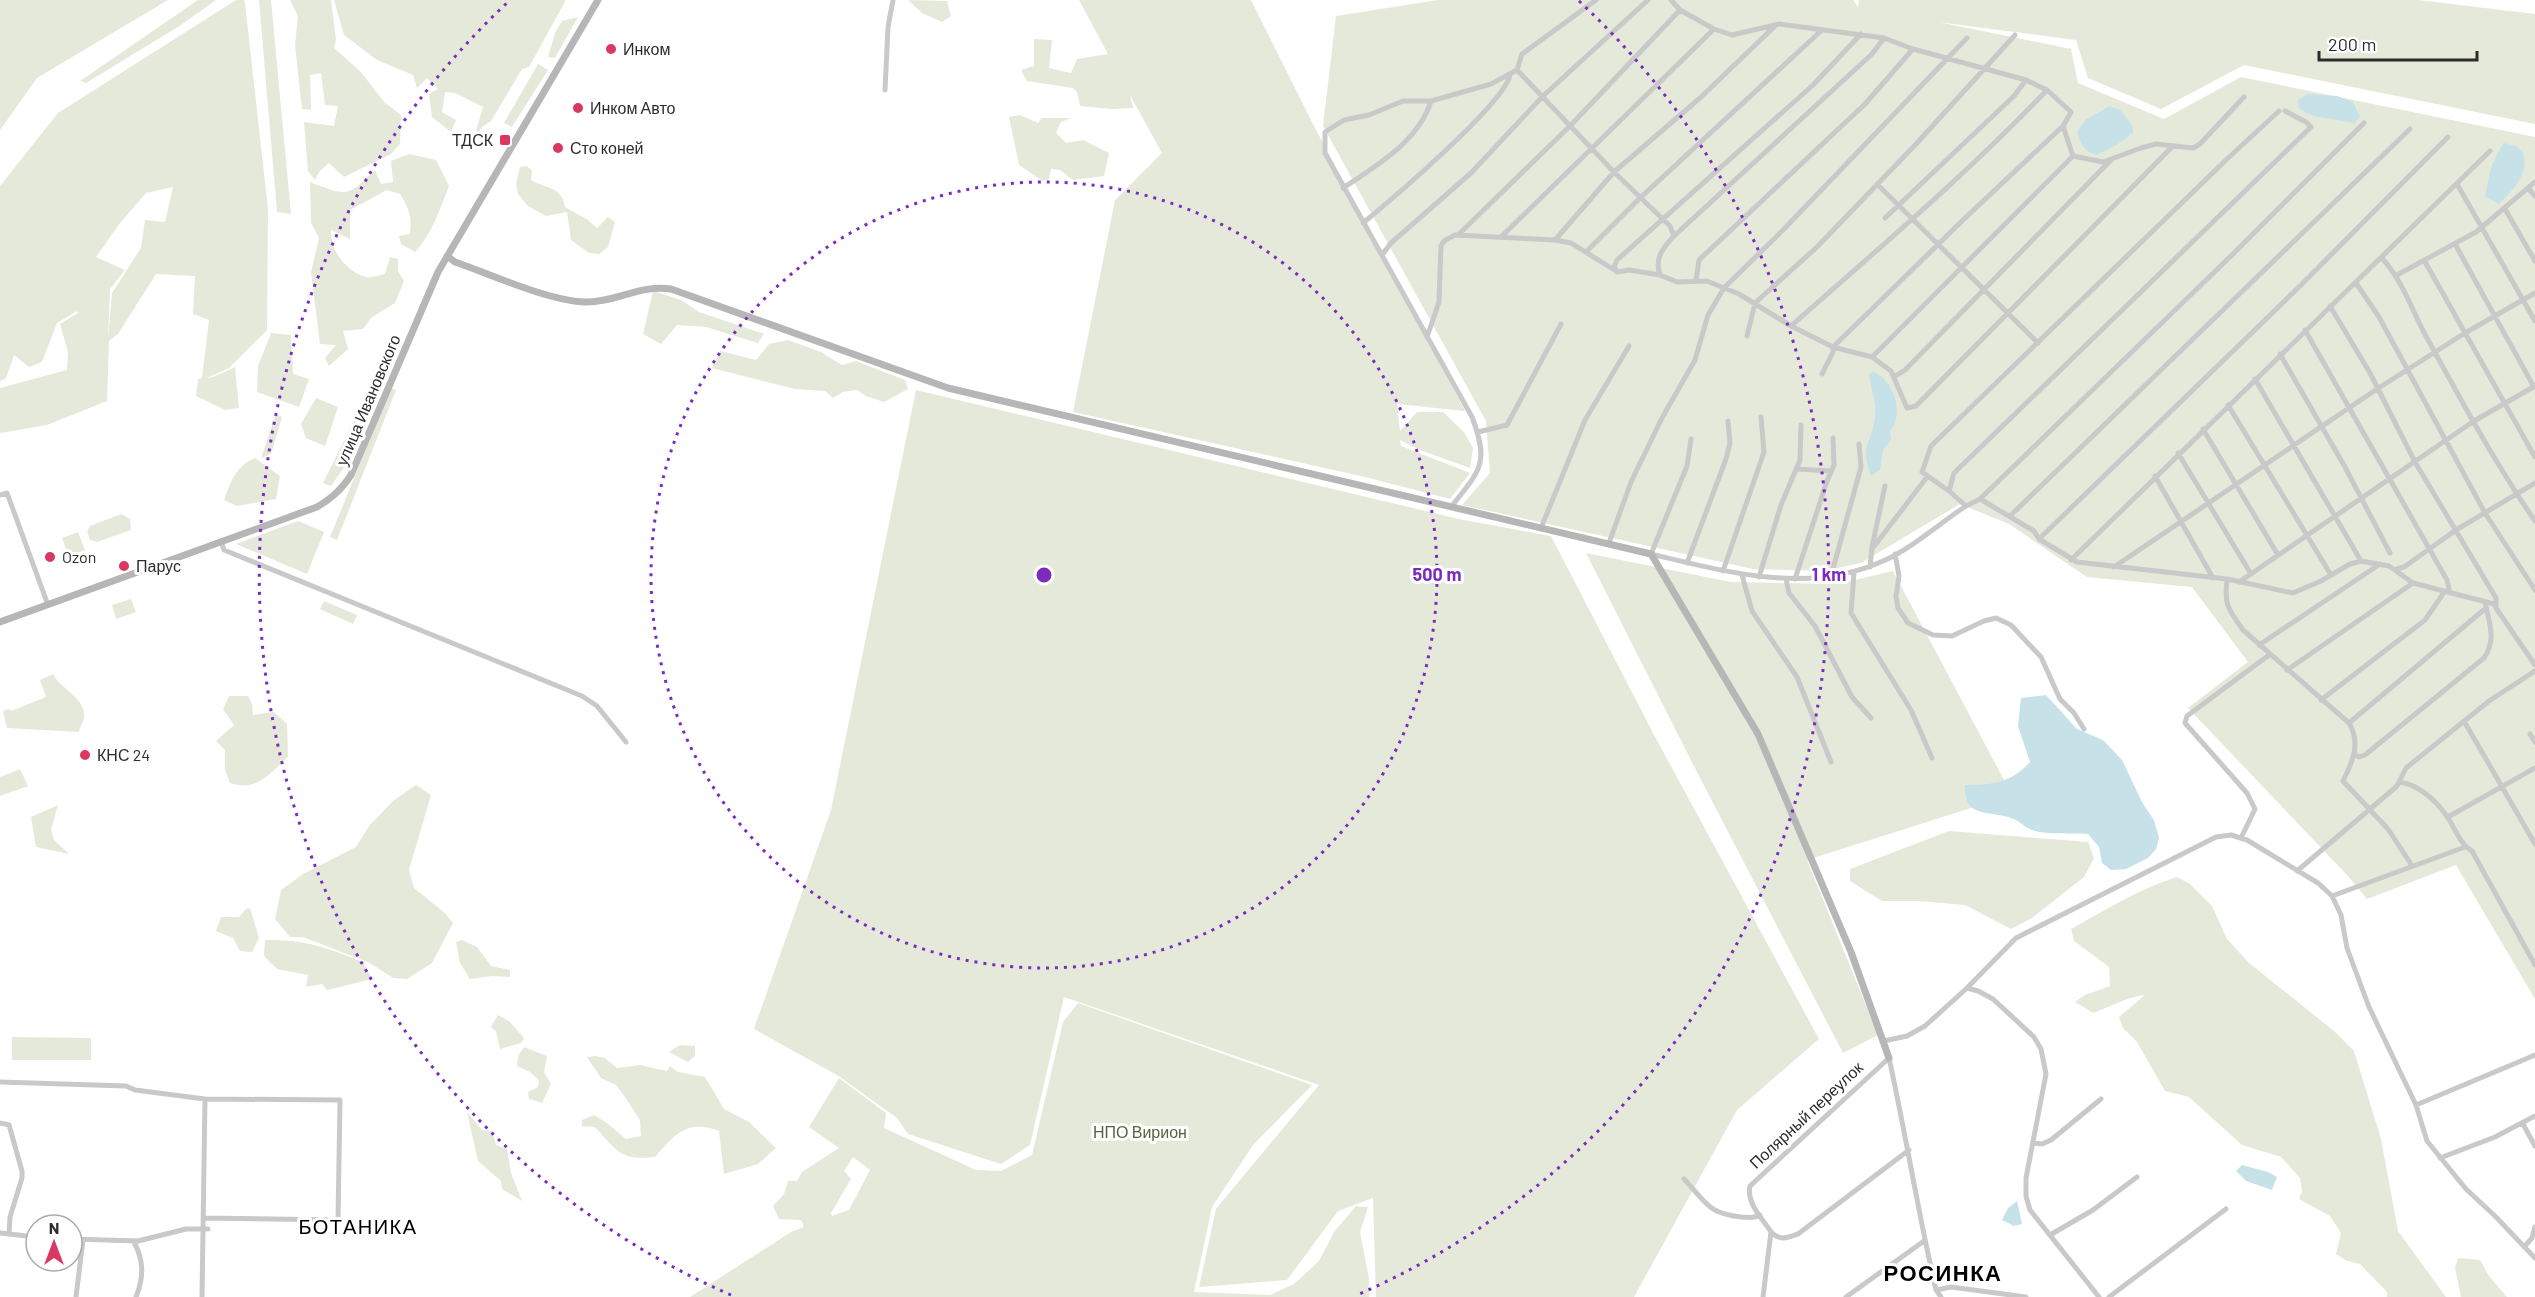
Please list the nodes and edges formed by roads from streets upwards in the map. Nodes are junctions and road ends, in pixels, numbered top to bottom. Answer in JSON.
{"nodes":[{"id":1,"x":598,"y":0,"type":"edge"},
{"id":2,"x":893,"y":0,"type":"edge"},
{"id":3,"x":1596,"y":0,"type":"edge"},
{"id":4,"x":1648,"y":0,"type":"edge"},
{"id":5,"x":1671,"y":0,"type":"edge"},
{"id":6,"x":1680,"y":10,"type":"junction"},
{"id":7,"x":1779,"y":24,"type":"junction"},
{"id":8,"x":1714,"y":29,"type":"junction"},
{"id":9,"x":1822,"y":30,"type":"junction"},
{"id":10,"x":1862,"y":34,"type":"junction"},
{"id":11,"x":2015,"y":35,"type":"dead end"},
{"id":12,"x":1884,"y":38,"type":"junction"},
{"id":13,"x":1967,"y":38,"type":"dead end"},
{"id":14,"x":1913,"y":49,"type":"junction"},
{"id":15,"x":1948,"y":57,"type":"junction"},
{"id":16,"x":1985,"y":69,"type":"junction"},
{"id":17,"x":1517,"y":70,"type":"junction"},
{"id":18,"x":1510,"y":75,"type":"junction"},
{"id":19,"x":2026,"y":81,"type":"junction"},
{"id":20,"x":885,"y":90,"type":"dead end"},
{"id":21,"x":2047,"y":90,"type":"junction"},
{"id":22,"x":1543,"y":96,"type":"junction"},
{"id":23,"x":2244,"y":97,"type":"dead end"},
{"id":24,"x":1431,"y":101,"type":"junction"},
{"id":25,"x":2364,"y":123,"type":"dead end"},
{"id":26,"x":1570,"y":126,"type":"junction"},
{"id":27,"x":2063,"y":126,"type":"junction"},
{"id":28,"x":2410,"y":129,"type":"dead end"},
{"id":29,"x":2448,"y":137,"type":"dead end"},
{"id":30,"x":2173,"y":146,"type":"junction"},
{"id":31,"x":1592,"y":149,"type":"junction"},
{"id":32,"x":2490,"y":150,"type":"dead end"},
{"id":33,"x":2073,"y":156,"type":"junction"},
{"id":34,"x":2112,"y":159,"type":"junction"},
{"id":35,"x":1614,"y":172,"type":"junction"},
{"id":36,"x":2535,"y":182,"type":"edge"},
{"id":37,"x":1877,"y":184,"type":"junction"},
{"id":38,"x":2457,"y":184,"type":"junction"},
{"id":39,"x":1343,"y":188,"type":"junction"},
{"id":40,"x":2528,"y":188,"type":"junction"},
{"id":41,"x":2535,"y":196,"type":"edge"},
{"id":42,"x":1640,"y":198,"type":"junction"},
{"id":43,"x":1899,"y":205,"type":"junction"},
{"id":44,"x":2505,"y":209,"type":"junction"},
{"id":45,"x":1662,"y":218,"type":"junction"},
{"id":46,"x":1886,"y":218,"type":"dead end"},
{"id":47,"x":1911,"y":220,"type":"junction"},
{"id":48,"x":1363,"y":223,"type":"junction"},
{"id":49,"x":2482,"y":227,"type":"junction"},
{"id":50,"x":1458,"y":235,"type":"junction"},
{"id":51,"x":1502,"y":236,"type":"junction"},
{"id":52,"x":1674,"y":236,"type":"junction"},
{"id":53,"x":1555,"y":240,"type":"junction"},
{"id":54,"x":2455,"y":244,"type":"junction"},
{"id":55,"x":1937,"y":245,"type":"junction"},
{"id":56,"x":1587,"y":251,"type":"junction"},
{"id":57,"x":1382,"y":255,"type":"junction"},
{"id":58,"x":447,"y":256,"type":"junction"},
{"id":59,"x":2382,"y":258,"type":"junction"},
{"id":60,"x":2424,"y":260,"type":"junction"},
{"id":61,"x":2535,"y":261,"type":"edge"},
{"id":62,"x":1960,"y":267,"type":"junction"},
{"id":63,"x":1617,"y":272,"type":"junction"},
{"id":64,"x":1660,"y":274,"type":"junction"},
{"id":65,"x":2397,"y":275,"type":"junction"},
{"id":66,"x":1696,"y":281,"type":"junction"},
{"id":67,"x":2356,"y":283,"type":"junction"},
{"id":68,"x":1724,"y":288,"type":"junction"},
{"id":69,"x":1984,"y":291,"type":"junction"},
{"id":70,"x":2535,"y":294,"type":"edge"},
{"id":71,"x":2523,"y":301,"type":"junction"},
{"id":72,"x":1755,"y":303,"type":"junction"},
{"id":73,"x":2330,"y":306,"type":"junction"},
{"id":74,"x":2008,"y":314,"type":"junction"},
{"id":75,"x":2494,"y":316,"type":"junction"},
{"id":76,"x":2535,"y":321,"type":"edge"},
{"id":77,"x":1561,"y":324,"type":"dead end"},
{"id":78,"x":1791,"y":326,"type":"junction"},
{"id":79,"x":2305,"y":330,"type":"junction"},
{"id":80,"x":2465,"y":333,"type":"junction"},
{"id":81,"x":1747,"y":336,"type":"dead end"},
{"id":82,"x":1427,"y":337,"type":"junction"},
{"id":83,"x":2038,"y":343,"type":"junction"},
{"id":84,"x":1629,"y":346,"type":"dead end"},
{"id":85,"x":1833,"y":347,"type":"junction"},
{"id":86,"x":2436,"y":352,"type":"junction"},
{"id":87,"x":2280,"y":354,"type":"junction"},
{"id":88,"x":1872,"y":357,"type":"junction"},
{"id":89,"x":2407,"y":370,"type":"junction"},
{"id":90,"x":1822,"y":374,"type":"dead end"},
{"id":91,"x":1894,"y":377,"type":"junction"},
{"id":92,"x":2255,"y":379,"type":"junction"},
{"id":93,"x":2535,"y":387,"type":"edge"},
{"id":94,"x":2377,"y":389,"type":"junction"},
{"id":95,"x":2505,"y":403,"type":"junction"},
{"id":96,"x":2228,"y":405,"type":"junction"},
{"id":97,"x":2350,"y":407,"type":"junction"},
{"id":98,"x":1761,"y":417,"type":"dead end"},
{"id":99,"x":1728,"y":421,"type":"dead end"},
{"id":100,"x":2474,"y":421,"type":"junction"},
{"id":101,"x":1801,"y":425,"type":"dead end"},
{"id":102,"x":2322,"y":426,"type":"junction"},
{"id":103,"x":2203,"y":429,"type":"junction"},
{"id":104,"x":1478,"y":432,"type":"junction"},
{"id":105,"x":1833,"y":438,"type":"dead end"},
{"id":106,"x":1691,"y":439,"type":"dead end"},
{"id":107,"x":2445,"y":441,"type":"junction"},
{"id":108,"x":1859,"y":444,"type":"dead end"},
{"id":109,"x":2293,"y":446,"type":"junction"},
{"id":110,"x":2178,"y":453,"type":"junction"},
{"id":111,"x":2535,"y":457,"type":"edge"},
{"id":112,"x":2415,"y":462,"type":"junction"},
{"id":113,"x":2264,"y":465,"type":"junction"},
{"id":114,"x":1796,"y":470,"type":"junction"},
{"id":115,"x":1831,"y":471,"type":"junction"},
{"id":116,"x":2155,"y":476,"type":"junction"},
{"id":117,"x":1927,"y":477,"type":"junction"},
{"id":118,"x":2389,"y":479,"type":"junction"},
{"id":119,"x":2237,"y":483,"type":"junction"},
{"id":120,"x":2535,"y":483,"type":"edge"},
{"id":121,"x":1885,"y":486,"type":"dead end"},
{"id":122,"x":1949,"y":491,"type":"junction"},
{"id":123,"x":2516,"y":493,"type":"junction"},
{"id":124,"x":0,"y":495,"type":"edge"},
{"id":125,"x":2361,"y":497,"type":"junction"},
{"id":126,"x":1980,"y":499,"type":"junction"},
{"id":127,"x":2208,"y":502,"type":"junction"},
{"id":128,"x":1966,"y":506,"type":"junction"},
{"id":129,"x":1451,"y":507,"type":"junction"},
{"id":130,"x":2485,"y":513,"type":"junction"},
{"id":131,"x":2010,"y":516,"type":"junction"},
{"id":132,"x":2334,"y":516,"type":"junction"},
{"id":133,"x":2180,"y":521,"type":"junction"},
{"id":134,"x":2535,"y":521,"type":"edge"},
{"id":135,"x":1541,"y":528,"type":"junction"},
{"id":136,"x":2456,"y":530,"type":"junction"},
{"id":137,"x":2306,"y":536,"type":"junction"},
{"id":138,"x":2039,"y":539,"type":"junction"},
{"id":139,"x":221,"y":541,"type":"junction"},
{"id":140,"x":1609,"y":543,"type":"junction"},
{"id":141,"x":1872,"y":549,"type":"junction"},
{"id":142,"x":2428,"y":550,"type":"junction"},
{"id":143,"x":2390,"y":553,"type":"dead end"},
{"id":144,"x":1650,"y":554,"type":"junction"},
{"id":145,"x":1895,"y":554,"type":"junction"},
{"id":146,"x":2278,"y":555,"type":"junction"},
{"id":147,"x":2071,"y":560,"type":"junction"},
{"id":148,"x":2361,"y":561,"type":"junction"},
{"id":149,"x":1687,"y":563,"type":"junction"},
{"id":150,"x":2380,"y":564,"type":"junction"},
{"id":151,"x":1870,"y":567,"type":"junction"},
{"id":152,"x":2114,"y":567,"type":"junction"},
{"id":153,"x":2397,"y":569,"type":"junction"},
{"id":154,"x":1724,"y":571,"type":"junction"},
{"id":155,"x":1854,"y":573,"type":"junction"},
{"id":156,"x":2251,"y":574,"type":"junction"},
{"id":157,"x":1742,"y":575,"type":"junction"},
{"id":158,"x":2331,"y":575,"type":"junction"},
{"id":159,"x":1831,"y":576,"type":"junction"},
{"id":160,"x":1759,"y":577,"type":"junction"},
{"id":161,"x":2213,"y":578,"type":"junction"},
{"id":162,"x":1786,"y":579,"type":"junction"},
{"id":163,"x":1795,"y":579,"type":"junction"},
{"id":164,"x":2227,"y":579,"type":"junction"},
{"id":165,"x":2240,"y":582,"type":"junction"},
{"id":166,"x":2413,"y":583,"type":"junction"},
{"id":167,"x":2535,"y":590,"type":"edge"},
{"id":168,"x":2448,"y":592,"type":"junction"},
{"id":169,"x":48,"y":605,"type":"junction"},
{"id":170,"x":2486,"y":605,"type":"junction"},
{"id":171,"x":2496,"y":608,"type":"junction"},
{"id":172,"x":0,"y":622,"type":"edge"},
{"id":173,"x":2259,"y":645,"type":"junction"},
{"id":174,"x":2269,"y":655,"type":"junction"},
{"id":175,"x":2535,"y":665,"type":"edge"},
{"id":176,"x":2287,"y":670,"type":"junction"},
{"id":177,"x":2535,"y":670,"type":"edge"},
{"id":178,"x":2321,"y":700,"type":"junction"},
{"id":179,"x":1871,"y":718,"type":"dead end"},
{"id":180,"x":2464,"y":721,"type":"junction"},
{"id":181,"x":2349,"y":723,"type":"junction"},
{"id":182,"x":2084,"y":729,"type":"dead end"},
{"id":183,"x":2530,"y":734,"type":"dead end"},
{"id":184,"x":626,"y":742,"type":"dead end"},
{"id":185,"x":2535,"y":742,"type":"edge"},
{"id":186,"x":2354,"y":754,"type":"junction"},
{"id":187,"x":1932,"y":758,"type":"dead end"},
{"id":188,"x":1831,"y":762,"type":"dead end"},
{"id":189,"x":2535,"y":768,"type":"edge"},
{"id":190,"x":2399,"y":782,"type":"junction"},
{"id":191,"x":2502,"y":787,"type":"junction"},
{"id":192,"x":2369,"y":810,"type":"junction"},
{"id":193,"x":2448,"y":817,"type":"junction"},
{"id":194,"x":2241,"y":838,"type":"junction"},
{"id":195,"x":2535,"y":844,"type":"edge"},
{"id":196,"x":2465,"y":847,"type":"junction"},
{"id":197,"x":2410,"y":867,"type":"junction"},
{"id":198,"x":2297,"y":872,"type":"junction"},
{"id":199,"x":2332,"y":896,"type":"junction"},
{"id":200,"x":2535,"y":964,"type":"edge"},
{"id":201,"x":1967,"y":988,"type":"junction"},
{"id":202,"x":1884,"y":1041,"type":"junction"},
{"id":203,"x":2535,"y":1055,"type":"edge"},
{"id":204,"x":1888,"y":1058,"type":"junction"},
{"id":205,"x":0,"y":1082,"type":"edge"},
{"id":206,"x":205,"y":1099,"type":"junction"},
{"id":207,"x":2101,"y":1099,"type":"dead end"},
{"id":208,"x":2416,"y":1106,"type":"junction"},
{"id":209,"x":2535,"y":1116,"type":"edge"},
{"id":210,"x":1,"y":1123,"type":"edge"},
{"id":211,"x":2523,"y":1124,"type":"junction"},
{"id":212,"x":2033,"y":1143,"type":"junction"},
{"id":213,"x":2535,"y":1146,"type":"edge"},
{"id":214,"x":1909,"y":1150,"type":"junction"},
{"id":215,"x":2440,"y":1158,"type":"junction"},
{"id":216,"x":2138,"y":1177,"type":"dead end"},
{"id":217,"x":1684,"y":1179,"type":"dead end"},
{"id":218,"x":2226,"y":1209,"type":"dead end"},
{"id":219,"x":1760,"y":1215,"type":"junction"},
{"id":220,"x":204,"y":1218,"type":"junction"},
{"id":221,"x":2535,"y":1227,"type":"edge"},
{"id":222,"x":206,"y":1229,"type":"junction"},
{"id":223,"x":1771,"y":1232,"type":"junction"},
{"id":224,"x":0,"y":1233,"type":"edge"},
{"id":225,"x":9,"y":1234,"type":"junction"},
{"id":226,"x":2050,"y":1235,"type":"junction"},
{"id":227,"x":24,"y":1236,"type":"edge"},
{"id":228,"x":84,"y":1240,"type":"edge"},
{"id":229,"x":1924,"y":1241,"type":"junction"},
{"id":230,"x":134,"y":1242,"type":"junction"},
{"id":231,"x":2524,"y":1247,"type":"junction"},
{"id":232,"x":2535,"y":1258,"type":"edge"},
{"id":233,"x":79,"y":1273,"type":"edge"},
{"id":234,"x":1936,"y":1290,"type":"junction"},
{"id":235,"x":76,"y":1297,"type":"edge"},
{"id":236,"x":136,"y":1297,"type":"edge"},
{"id":237,"x":202,"y":1297,"type":"edge"},
{"id":238,"x":1763,"y":1297,"type":"edge"},
{"id":239,"x":1845,"y":1297,"type":"edge"},
{"id":240,"x":1935,"y":1297,"type":"edge"},
{"id":241,"x":1941,"y":1297,"type":"edge"},
{"id":242,"x":2026,"y":1297,"type":"edge"},
{"id":243,"x":2099,"y":1297,"type":"edge"},
{"id":244,"x":2109,"y":1297,"type":"edge"}],
"edges":[{"from":1,"to":58,"type":"street","name":"улица Ивановского"},
{"from":2,"to":20,"type":"street"},
{"from":3,"to":17,"type":"street"},
{"from":4,"to":22,"type":"street"},
{"from":5,"to":6,"type":"street"},
{"from":6,"to":8,"type":"street"},
{"from":6,"to":26,"type":"street"},
{"from":7,"to":8,"type":"street"},
{"from":7,"to":9,"type":"street"},
{"from":7,"to":35,"type":"street"},
{"from":8,"to":31,"type":"street"},
{"from":9,"to":10,"type":"street"},
{"from":9,"to":42,"type":"street"},
{"from":10,"to":12,"type":"street"},
{"from":10,"to":45,"type":"street"},
{"from":11,"to":16,"type":"street"},
{"from":12,"to":14,"type":"street"},
{"from":12,"to":52,"type":"street"},
{"from":13,"to":15,"type":"street"},
{"from":14,"to":15,"type":"street"},
{"from":14,"to":66,"type":"street"},
{"from":15,"to":16,"type":"street"},
{"from":15,"to":68,"type":"street"},
{"from":16,"to":19,"type":"street"},
{"from":16,"to":37,"type":"street"},
{"from":17,"to":18,"type":"street"},
{"from":17,"to":22,"type":"street"},
{"from":18,"to":24,"type":"street"},
{"from":18,"to":48,"type":"street"},
{"from":19,"to":21,"type":"street"},
{"from":19,"to":43,"type":"street"},
{"from":21,"to":27,"type":"street"},
{"from":21,"to":47,"type":"street"},
{"from":22,"to":26,"type":"street"},
{"from":22,"to":57,"type":"street"},
{"from":23,"to":30,"type":"street"},
{"from":24,"to":39,"type":"street"},
{"from":24,"to":39,"type":"street"},
{"from":25,"to":126,"type":"street"},
{"from":26,"to":31,"type":"street"},
{"from":26,"to":50,"type":"street"},
{"from":27,"to":33,"type":"street"},
{"from":27,"to":55,"type":"street"},
{"from":28,"to":131,"type":"street"},
{"from":29,"to":138,"type":"street"},
{"from":30,"to":34,"type":"street"},
{"from":30,"to":74,"type":"street"},
{"from":31,"to":35,"type":"street"},
{"from":31,"to":51,"type":"street"},
{"from":32,"to":38,"type":"street"},
{"from":33,"to":34,"type":"street"},
{"from":33,"to":62,"type":"street"},
{"from":34,"to":69,"type":"street"},
{"from":35,"to":42,"type":"street"},
{"from":35,"to":53,"type":"street"},
{"from":36,"to":40,"type":"street"},
{"from":37,"to":43,"type":"street"},
{"from":37,"to":72,"type":"street"},
{"from":38,"to":49,"type":"street"},
{"from":38,"to":59,"type":"street"},
{"from":39,"to":48,"type":"street"},
{"from":40,"to":41,"type":"street"},
{"from":40,"to":44,"type":"street"},
{"from":42,"to":45,"type":"street"},
{"from":42,"to":56,"type":"street"},
{"from":43,"to":46,"type":"street"},
{"from":43,"to":47,"type":"street"},
{"from":44,"to":49,"type":"street"},
{"from":44,"to":61,"type":"street"},
{"from":45,"to":52,"type":"street"},
{"from":45,"to":63,"type":"street"},
{"from":47,"to":55,"type":"street"},
{"from":47,"to":78,"type":"street"},
{"from":48,"to":57,"type":"street"},
{"from":49,"to":54,"type":"street"},
{"from":49,"to":71,"type":"street"},
{"from":50,"to":51,"type":"street"},
{"from":50,"to":82,"type":"street"},
{"from":51,"to":53,"type":"street"},
{"from":52,"to":64,"type":"street"},
{"from":53,"to":56,"type":"street"},
{"from":54,"to":60,"type":"street"},
{"from":54,"to":75,"type":"street"},
{"from":55,"to":62,"type":"street"},
{"from":55,"to":85,"type":"street"},
{"from":56,"to":63,"type":"street"},
{"from":57,"to":82,"type":"street"},
{"from":58,"to":129,"type":"street"},
{"from":58,"to":139,"type":"street","name":"улица Ивановского"},
{"from":59,"to":65,"type":"street"},
{"from":59,"to":67,"type":"street"},
{"from":60,"to":65,"type":"street"},
{"from":60,"to":80,"type":"street"},
{"from":62,"to":69,"type":"street"},
{"from":62,"to":88,"type":"street"},
{"from":63,"to":64,"type":"street"},
{"from":64,"to":66,"type":"street"},
{"from":65,"to":86,"type":"street"},
{"from":66,"to":68,"type":"street"},
{"from":67,"to":73,"type":"street"},
{"from":67,"to":89,"type":"street"},
{"from":68,"to":72,"type":"street"},
{"from":68,"to":140,"type":"street"},
{"from":69,"to":74,"type":"street"},
{"from":69,"to":91,"type":"street"},
{"from":70,"to":71,"type":"street"},
{"from":71,"to":75,"type":"street"},
{"from":71,"to":76,"type":"street"},
{"from":72,"to":78,"type":"street"},
{"from":72,"to":81,"type":"street"},
{"from":73,"to":79,"type":"street"},
{"from":73,"to":94,"type":"street"},
{"from":74,"to":83,"type":"street"},
{"from":74,"to":91,"type":"street"},
{"from":75,"to":80,"type":"street"},
{"from":75,"to":93,"type":"street"},
{"from":77,"to":104,"type":"street"},
{"from":78,"to":85,"type":"street"},
{"from":79,"to":87,"type":"street"},
{"from":79,"to":97,"type":"street"},
{"from":80,"to":86,"type":"street"},
{"from":80,"to":95,"type":"street"},
{"from":82,"to":104,"type":"street"},
{"from":83,"to":117,"type":"street"},
{"from":83,"to":122,"type":"street"},
{"from":84,"to":135,"type":"street"},
{"from":85,"to":88,"type":"street"},
{"from":85,"to":90,"type":"street"},
{"from":86,"to":89,"type":"street"},
{"from":86,"to":100,"type":"street"},
{"from":87,"to":92,"type":"street"},
{"from":87,"to":102,"type":"street"},
{"from":88,"to":91,"type":"street"},
{"from":89,"to":94,"type":"street"},
{"from":89,"to":107,"type":"street"},
{"from":92,"to":96,"type":"street"},
{"from":92,"to":109,"type":"street"},
{"from":93,"to":95,"type":"street"},
{"from":94,"to":97,"type":"street"},
{"from":94,"to":112,"type":"street"},
{"from":95,"to":100,"type":"street"},
{"from":95,"to":111,"type":"street"},
{"from":96,"to":103,"type":"street"},
{"from":96,"to":113,"type":"street"},
{"from":97,"to":102,"type":"street"},
{"from":97,"to":118,"type":"street"},
{"from":98,"to":154,"type":"street"},
{"from":99,"to":149,"type":"street"},
{"from":100,"to":107,"type":"street"},
{"from":100,"to":123,"type":"street"},
{"from":101,"to":114,"type":"street"},
{"from":102,"to":109,"type":"street"},
{"from":102,"to":125,"type":"street"},
{"from":103,"to":110,"type":"street"},
{"from":103,"to":119,"type":"street"},
{"from":104,"to":129,"type":"street"},
{"from":105,"to":115,"type":"street"},
{"from":106,"to":144,"type":"street"},
{"from":107,"to":112,"type":"street"},
{"from":107,"to":130,"type":"street"},
{"from":108,"to":159,"type":"street"},
{"from":109,"to":113,"type":"street"},
{"from":109,"to":132,"type":"street"},
{"from":110,"to":116,"type":"street"},
{"from":110,"to":127,"type":"street"},
{"from":112,"to":118,"type":"street"},
{"from":112,"to":136,"type":"street"},
{"from":113,"to":119,"type":"street"},
{"from":113,"to":137,"type":"street"},
{"from":114,"to":115,"type":"street"},
{"from":114,"to":160,"type":"street"},
{"from":115,"to":163,"type":"street"},
{"from":116,"to":133,"type":"street"},
{"from":116,"to":147,"type":"street"},
{"from":117,"to":122,"type":"street"},
{"from":117,"to":141,"type":"street"},
{"from":118,"to":125,"type":"street"},
{"from":118,"to":142,"type":"street"},
{"from":119,"to":127,"type":"street"},
{"from":119,"to":146,"type":"street"},
{"from":120,"to":123,"type":"street"},
{"from":121,"to":141,"type":"street"},
{"from":122,"to":128,"type":"street"},
{"from":123,"to":130,"type":"street"},
{"from":123,"to":134,"type":"street"},
{"from":124,"to":169,"type":"street"},
{"from":125,"to":132,"type":"street"},
{"from":125,"to":143,"type":"street"},
{"from":126,"to":128,"type":"street"},
{"from":126,"to":131,"type":"street"},
{"from":127,"to":133,"type":"street"},
{"from":127,"to":156,"type":"street"},
{"from":128,"to":145,"type":"street"},
{"from":129,"to":135,"type":"street"},
{"from":130,"to":136,"type":"street"},
{"from":130,"to":167,"type":"street"},
{"from":131,"to":138,"type":"street"},
{"from":132,"to":137,"type":"street"},
{"from":132,"to":148,"type":"street"},
{"from":133,"to":152,"type":"street"},
{"from":133,"to":161,"type":"street"},
{"from":135,"to":140,"type":"street"},
{"from":136,"to":142,"type":"street"},
{"from":136,"to":171,"type":"street"},
{"from":137,"to":146,"type":"street"},
{"from":137,"to":158,"type":"street"},
{"from":138,"to":147,"type":"street"},
{"from":139,"to":169,"type":"street","name":"улица Ивановского"},
{"from":139,"to":184,"type":"street"},
{"from":140,"to":144,"type":"street"},
{"from":141,"to":151,"type":"street"},
{"from":142,"to":153,"type":"street"},
{"from":142,"to":168,"type":"street"},
{"from":144,"to":149,"type":"street"},
{"from":144,"to":202,"type":"street"},
{"from":145,"to":151,"type":"street"},
{"from":145,"to":182,"type":"street"},
{"from":146,"to":156,"type":"street"},
{"from":147,"to":152,"type":"street"},
{"from":148,"to":150,"type":"street"},
{"from":148,"to":158,"type":"street"},
{"from":149,"to":154,"type":"street"},
{"from":150,"to":153,"type":"street"},
{"from":150,"to":173,"type":"street"},
{"from":151,"to":155,"type":"street"},
{"from":152,"to":161,"type":"street"},
{"from":153,"to":166,"type":"street"},
{"from":154,"to":157,"type":"street"},
{"from":155,"to":159,"type":"street"},
{"from":155,"to":187,"type":"street"},
{"from":156,"to":165,"type":"street"},
{"from":157,"to":160,"type":"street"},
{"from":157,"to":188,"type":"street"},
{"from":158,"to":165,"type":"street"},
{"from":159,"to":163,"type":"street"},
{"from":160,"to":162,"type":"street"},
{"from":161,"to":164,"type":"street"},
{"from":162,"to":163,"type":"street"},
{"from":162,"to":179,"type":"street"},
{"from":164,"to":165,"type":"street"},
{"from":164,"to":173,"type":"street"},
{"from":166,"to":168,"type":"street"},
{"from":166,"to":176,"type":"street"},
{"from":168,"to":170,"type":"street"},
{"from":168,"to":178,"type":"street"},
{"from":169,"to":172,"type":"street","name":"улица Ивановского"},
{"from":170,"to":171,"type":"street"},
{"from":170,"to":181,"type":"street"},
{"from":170,"to":186,"type":"street"},
{"from":171,"to":175,"type":"street"},
{"from":173,"to":174,"type":"street"},
{"from":174,"to":176,"type":"street"},
{"from":174,"to":194,"type":"street"},
{"from":176,"to":178,"type":"street"},
{"from":177,"to":180,"type":"street"},
{"from":178,"to":181,"type":"street"},
{"from":180,"to":190,"type":"street"},
{"from":180,"to":191,"type":"street"},
{"from":181,"to":186,"type":"street"},
{"from":183,"to":185,"type":"street"},
{"from":186,"to":192,"type":"street"},
{"from":189,"to":191,"type":"street"},
{"from":190,"to":192,"type":"street"},
{"from":190,"to":193,"type":"street"},
{"from":191,"to":193,"type":"street"},
{"from":191,"to":195,"type":"street"},
{"from":192,"to":197,"type":"street"},
{"from":192,"to":198,"type":"street"},
{"from":193,"to":196,"type":"street"},
{"from":194,"to":198,"type":"street"},
{"from":194,"to":201,"type":"street"},
{"from":196,"to":197,"type":"street"},
{"from":196,"to":200,"type":"street"},
{"from":197,"to":199,"type":"street"},
{"from":198,"to":199,"type":"street"},
{"from":199,"to":208,"type":"street"},
{"from":201,"to":202,"type":"street"},
{"from":201,"to":212,"type":"street"},
{"from":202,"to":204,"type":"street"},
{"from":203,"to":208,"type":"street"},
{"from":204,"to":214,"type":"street"},
{"from":204,"to":219,"type":"street","name":"Полярный переулок"},
{"from":205,"to":206,"type":"street"},
{"from":206,"to":220,"type":"street"},
{"from":206,"to":220,"type":"street"},
{"from":207,"to":212,"type":"street"},
{"from":208,"to":215,"type":"street"},
{"from":209,"to":211,"type":"street"},
{"from":210,"to":225,"type":"street"},
{"from":211,"to":213,"type":"street"},
{"from":211,"to":215,"type":"street"},
{"from":212,"to":226,"type":"street"},
{"from":214,"to":223,"type":"street"},
{"from":214,"to":229,"type":"street"},
{"from":215,"to":231,"type":"street"},
{"from":216,"to":226,"type":"street"},
{"from":217,"to":219,"type":"street"},
{"from":218,"to":244,"type":"street"},
{"from":219,"to":223,"type":"street","name":"Полярный переулок"},
{"from":220,"to":222,"type":"street"},
{"from":221,"to":231,"type":"street"},
{"from":222,"to":230,"type":"street"},
{"from":222,"to":237,"type":"street"},
{"from":223,"to":238,"type":"street"},
{"from":224,"to":225,"type":"street"},
{"from":225,"to":227,"type":"street"},
{"from":226,"to":243,"type":"street"},
{"from":228,"to":230,"type":"street"},
{"from":229,"to":234,"type":"street"},
{"from":229,"to":239,"type":"street"},
{"from":230,"to":236,"type":"street"},
{"from":231,"to":232,"type":"street"},
{"from":233,"to":235,"type":"street"},
{"from":234,"to":240,"type":"street"},
{"from":234,"to":241,"type":"street"},
{"from":234,"to":242,"type":"street"}]}
